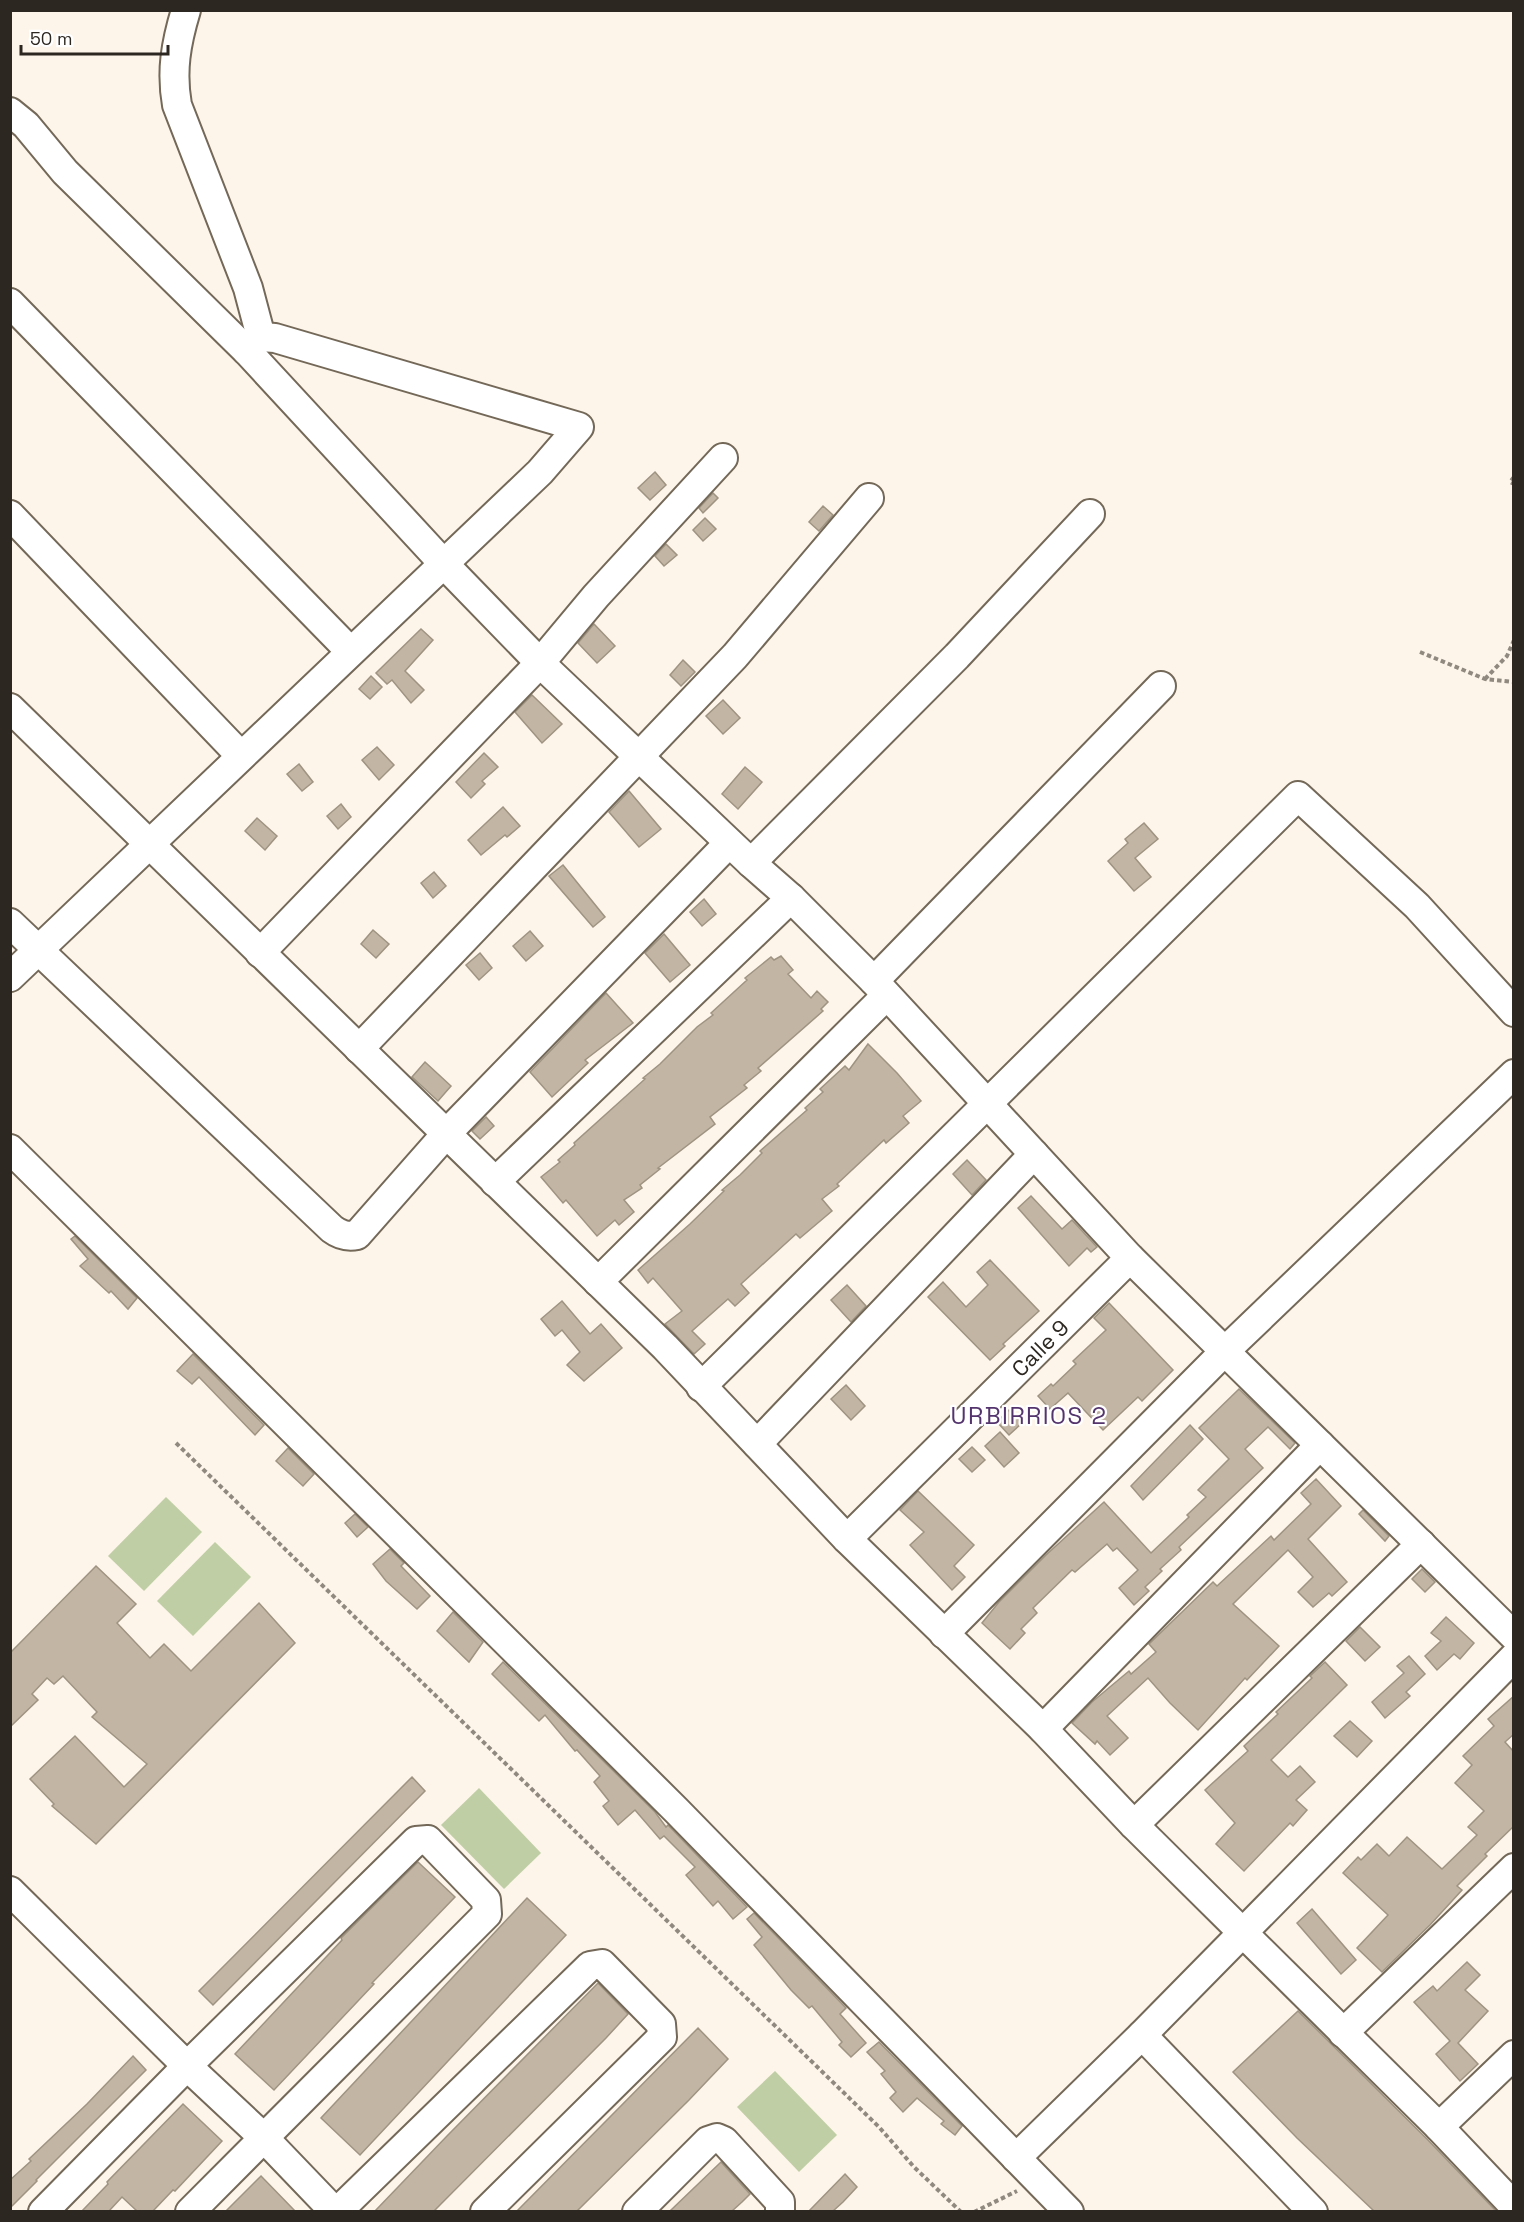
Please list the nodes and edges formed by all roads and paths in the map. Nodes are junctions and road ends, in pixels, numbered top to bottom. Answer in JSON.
{"nodes":[{"id":1,"x":186,"y":10,"type":"edge"},
{"id":2,"x":10,"y":112,"type":"edge"},
{"id":3,"x":10,"y":303,"type":"edge"},
{"id":4,"x":254,"y":344,"type":"junction"},
{"id":5,"x":723,"y":458,"type":"dead end"},
{"id":6,"x":1514,"y":477,"type":"edge"},
{"id":7,"x":1514,"y":484,"type":"edge"},
{"id":8,"x":869,"y":498,"type":"dead end"},
{"id":9,"x":1090,"y":514,"type":"dead end"},
{"id":10,"x":10,"y":515,"type":"edge"},
{"id":11,"x":443,"y":563,"type":"junction"},
{"id":12,"x":1514,"y":640,"type":"edge"},
{"id":13,"x":350,"y":651,"type":"junction"},
{"id":14,"x":1420,"y":652,"type":"dead end"},
{"id":15,"x":540,"y":663,"type":"junction"},
{"id":16,"x":1485,"y":679,"type":"junction"},
{"id":17,"x":1514,"y":682,"type":"edge"},
{"id":18,"x":1161,"y":686,"type":"dead end"},
{"id":19,"x":10,"y":708,"type":"edge"},
{"id":20,"x":241,"y":756,"type":"junction"},
{"id":21,"x":640,"y":757,"type":"junction"},
{"id":22,"x":729,"y":843,"type":"junction"},
{"id":23,"x":148,"y":845,"type":"junction"},
{"id":24,"x":751,"y":863,"type":"junction"},
{"id":25,"x":791,"y":898,"type":"junction"},
{"id":26,"x":10,"y":923,"type":"edge"},
{"id":27,"x":38,"y":951,"type":"junction"},
{"id":28,"x":260,"y":953,"type":"junction"},
{"id":29,"x":10,"y":977,"type":"edge"},
{"id":30,"x":880,"y":988,"type":"junction"},
{"id":31,"x":1514,"y":1012,"type":"edge"},
{"id":32,"x":359,"y":1049,"type":"junction"},
{"id":33,"x":1514,"y":1074,"type":"edge"},
{"id":34,"x":987,"y":1104,"type":"junction"},
{"id":35,"x":446,"y":1134,"type":"junction"},
{"id":36,"x":10,"y":1149,"type":"edge"},
{"id":37,"x":1035,"y":1155,"type":"junction"},
{"id":38,"x":495,"y":1182,"type":"junction"},
{"id":39,"x":1130,"y":1258,"type":"junction"},
{"id":40,"x":598,"y":1282,"type":"junction"},
{"id":41,"x":1224,"y":1352,"type":"junction"},
{"id":42,"x":701,"y":1387,"type":"junction"},
{"id":43,"x":176,"y":1443,"type":"dead end"},
{"id":44,"x":757,"y":1444,"type":"junction"},
{"id":45,"x":1320,"y":1444,"type":"junction"},
{"id":46,"x":847,"y":1539,"type":"junction"},
{"id":47,"x":1421,"y":1544,"type":"junction"},
{"id":48,"x":944,"y":1634,"type":"junction"},
{"id":49,"x":1514,"y":1636,"type":"edge"},
{"id":50,"x":1514,"y":1657,"type":"edge"},
{"id":51,"x":1043,"y":1729,"type":"junction"},
{"id":52,"x":1134,"y":1825,"type":"junction"},
{"id":53,"x":1514,"y":1868,"type":"edge"},
{"id":54,"x":10,"y":1891,"type":"edge"},
{"id":55,"x":1242,"y":1933,"type":"junction"},
{"id":56,"x":1343,"y":2033,"type":"junction"},
{"id":57,"x":1142,"y":2035,"type":"junction"},
{"id":58,"x":1514,"y":2055,"type":"edge"},
{"id":59,"x":187,"y":2066,"type":"junction"},
{"id":60,"x":1439,"y":2127,"type":"junction"},
{"id":61,"x":264,"y":2138,"type":"junction"},
{"id":62,"x":1016,"y":2158,"type":"junction"},
{"id":63,"x":1040,"y":2182,"type":"junction"},
{"id":64,"x":1514,"y":2206,"type":"edge"},
{"id":65,"x":43,"y":2211,"type":"edge"},
{"id":66,"x":190,"y":2211,"type":"edge"},
{"id":67,"x":336,"y":2211,"type":"edge"},
{"id":68,"x":485,"y":2211,"type":"edge"},
{"id":69,"x":637,"y":2211,"type":"edge"},
{"id":70,"x":780,"y":2211,"type":"edge"},
{"id":71,"x":961,"y":2211,"type":"edge"},
{"id":72,"x":974,"y":2211,"type":"edge"},
{"id":73,"x":1070,"y":2211,"type":"edge"},
{"id":74,"x":1313,"y":2211,"type":"edge"}],
"edges":[{"from":1,"to":4,"type":"street"},
{"from":2,"to":4,"type":"street"},
{"from":3,"to":13,"type":"street"},
{"from":4,"to":11,"type":"street"},
{"from":4,"to":11,"type":"street"},
{"from":5,"to":15,"type":"street"},
{"from":6,"to":7,"type":"path"},
{"from":8,"to":21,"type":"street"},
{"from":9,"to":24,"type":"street"},
{"from":10,"to":20,"type":"street"},
{"from":11,"to":13,"type":"street"},
{"from":11,"to":15,"type":"street"},
{"from":12,"to":16,"type":"path"},
{"from":13,"to":20,"type":"street"},
{"from":14,"to":16,"type":"path"},
{"from":15,"to":21,"type":"street"},
{"from":15,"to":28,"type":"street"},
{"from":16,"to":17,"type":"path"},
{"from":18,"to":30,"type":"street"},
{"from":19,"to":23,"type":"street"},
{"from":20,"to":23,"type":"street"},
{"from":21,"to":22,"type":"street"},
{"from":21,"to":32,"type":"street"},
{"from":22,"to":24,"type":"street"},
{"from":22,"to":35,"type":"street"},
{"from":23,"to":27,"type":"street"},
{"from":23,"to":28,"type":"street"},
{"from":24,"to":25,"type":"street"},
{"from":25,"to":30,"type":"street"},
{"from":25,"to":38,"type":"street"},
{"from":26,"to":27,"type":"street"},
{"from":27,"to":29,"type":"street"},
{"from":27,"to":35,"type":"street"},
{"from":28,"to":32,"type":"street"},
{"from":30,"to":34,"type":"street"},
{"from":30,"to":40,"type":"street"},
{"from":31,"to":34,"type":"street"},
{"from":32,"to":35,"type":"street"},
{"from":33,"to":41,"type":"street"},
{"from":34,"to":37,"type":"street"},
{"from":34,"to":42,"type":"street"},
{"from":35,"to":38,"type":"street"},
{"from":36,"to":62,"type":"street"},
{"from":37,"to":39,"type":"street"},
{"from":37,"to":44,"type":"street"},
{"from":38,"to":40,"type":"street"},
{"from":39,"to":41,"type":"street"},
{"from":39,"to":46,"type":"street","name":"Calle 9"},
{"from":40,"to":42,"type":"street"},
{"from":41,"to":45,"type":"street"},
{"from":41,"to":48,"type":"street"},
{"from":42,"to":44,"type":"street"},
{"from":43,"to":71,"type":"path"},
{"from":44,"to":46,"type":"street"},
{"from":45,"to":47,"type":"street"},
{"from":45,"to":51,"type":"street"},
{"from":46,"to":48,"type":"street"},
{"from":47,"to":49,"type":"street"},
{"from":47,"to":52,"type":"street"},
{"from":48,"to":51,"type":"street"},
{"from":50,"to":55,"type":"street"},
{"from":51,"to":52,"type":"street"},
{"from":52,"to":55,"type":"street"},
{"from":53,"to":56,"type":"street"},
{"from":54,"to":59,"type":"street"},
{"from":55,"to":56,"type":"street"},
{"from":55,"to":57,"type":"street"},
{"from":56,"to":60,"type":"street"},
{"from":57,"to":62,"type":"street"},
{"from":57,"to":74,"type":"street"},
{"from":58,"to":60,"type":"street"},
{"from":59,"to":61,"type":"street"},
{"from":59,"to":61,"type":"street"},
{"from":59,"to":65,"type":"street"},
{"from":60,"to":64,"type":"street"},
{"from":61,"to":66,"type":"street"},
{"from":61,"to":67,"type":"street"},
{"from":62,"to":63,"type":"street"},
{"from":63,"to":72,"type":"path"},
{"from":63,"to":73,"type":"street"},
{"from":67,"to":68,"type":"street"},
{"from":69,"to":70,"type":"street"}]}
